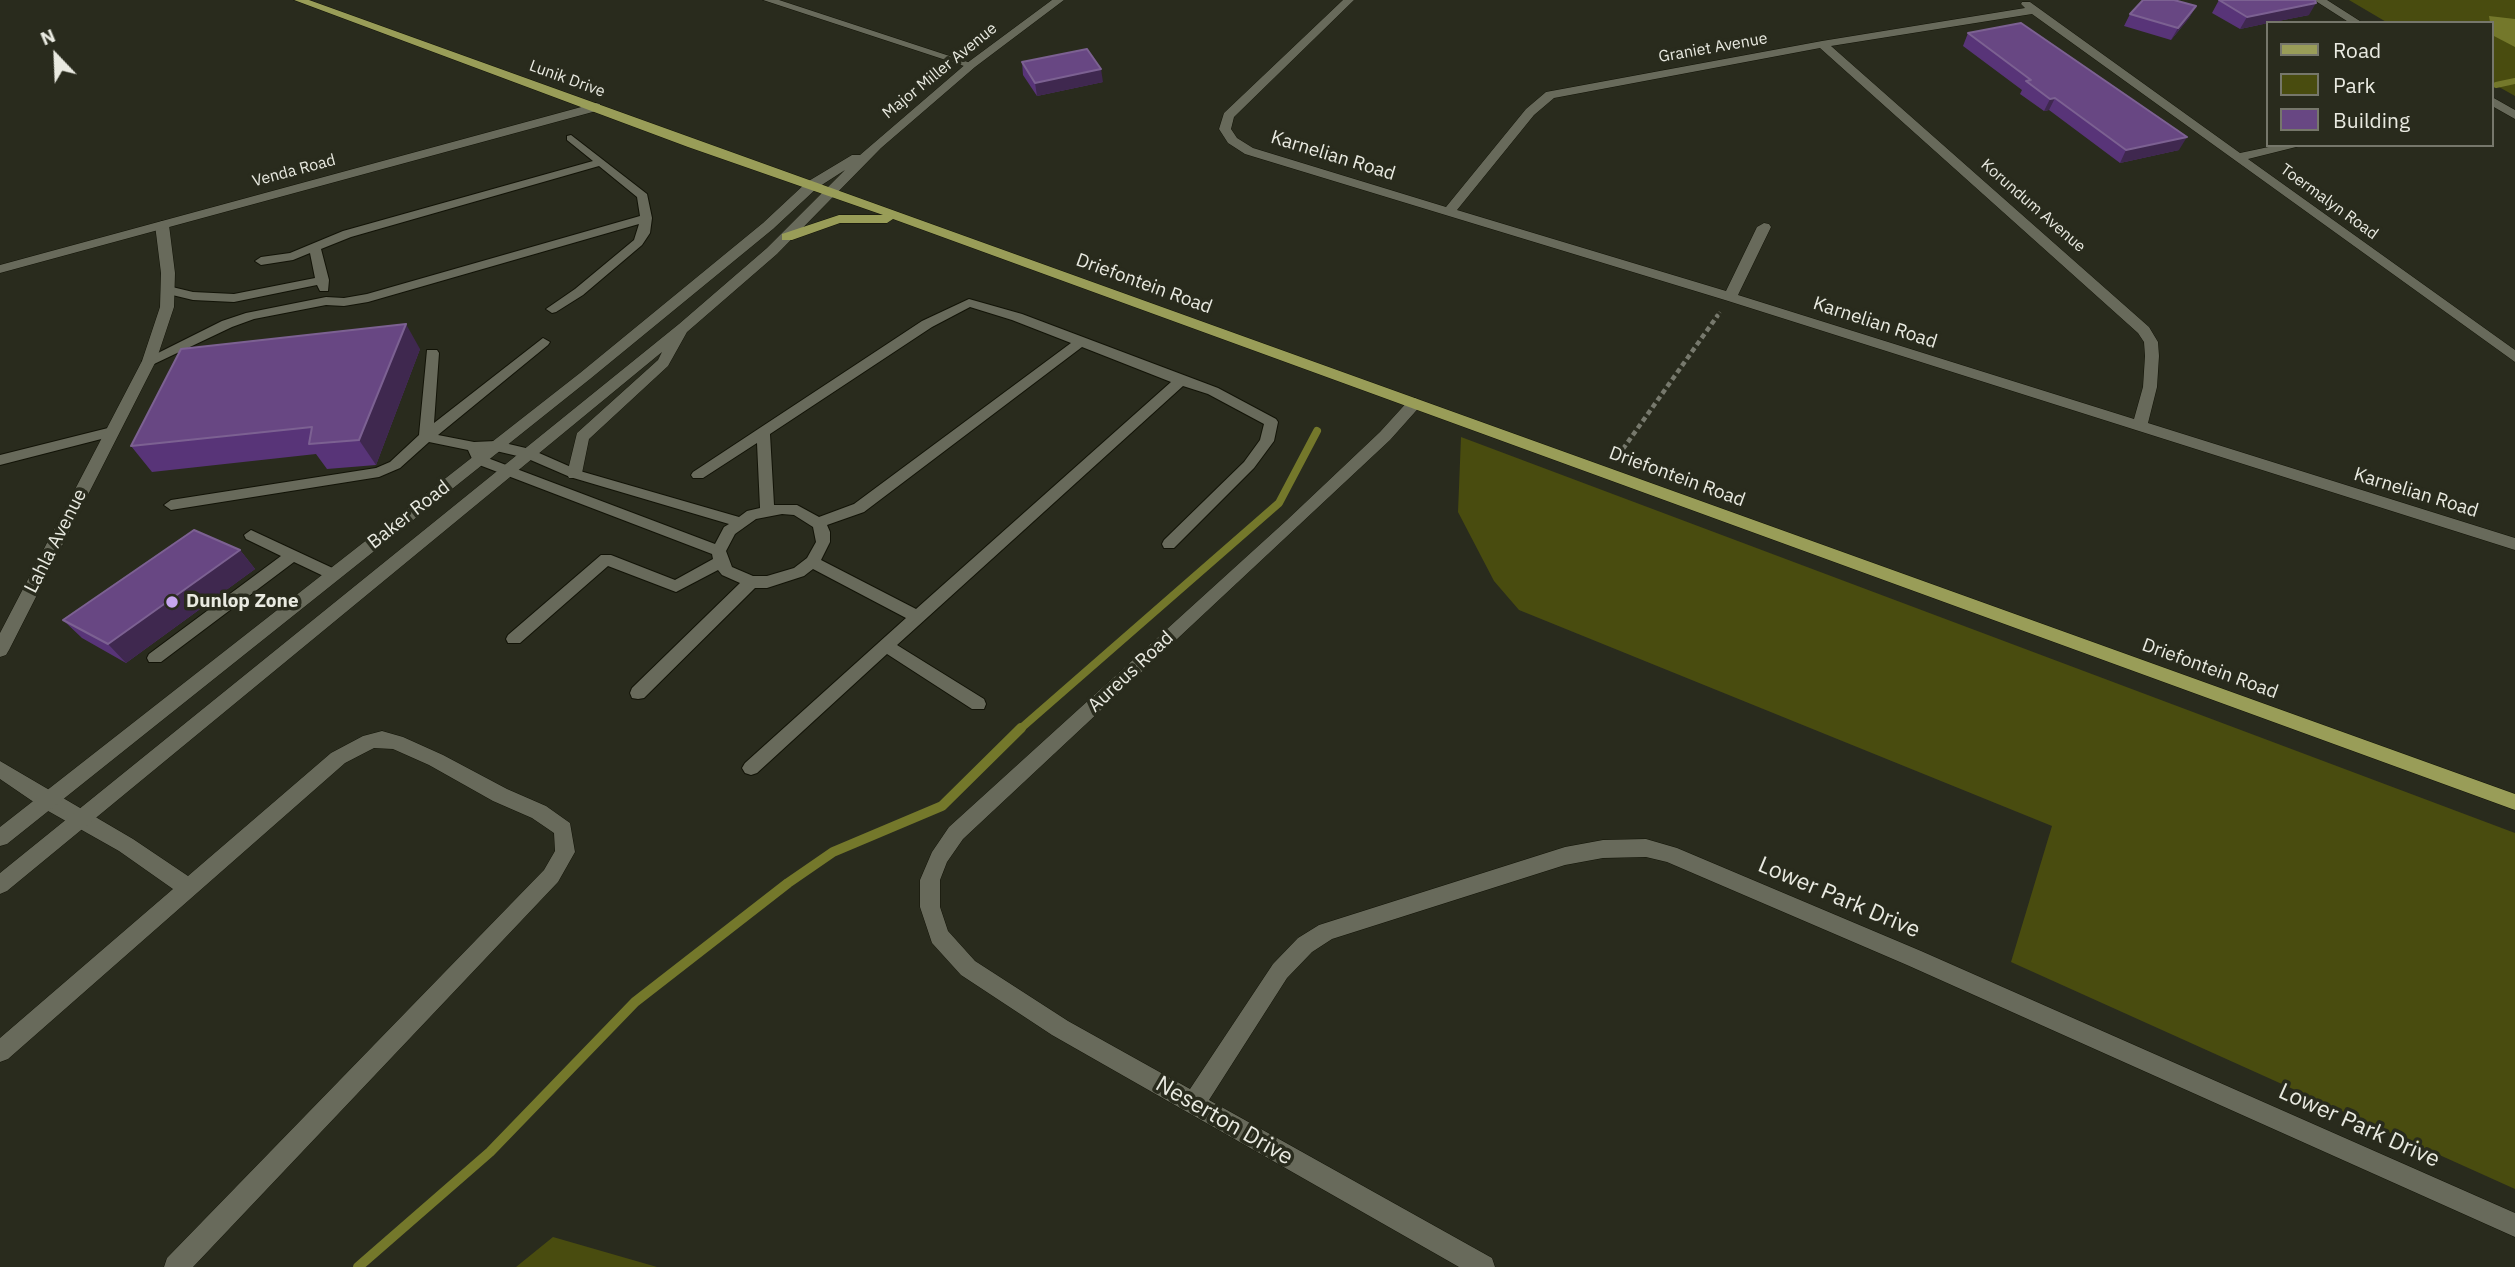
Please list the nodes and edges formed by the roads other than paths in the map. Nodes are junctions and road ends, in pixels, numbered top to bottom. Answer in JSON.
{"nodes":[{"id":1,"x":299,"y":0,"type":"edge"},
{"id":2,"x":1059,"y":0,"type":"edge"},
{"id":3,"x":1349,"y":0,"type":"edge"},
{"id":4,"x":2021,"y":0,"type":"edge"},
{"id":5,"x":2319,"y":0,"type":"edge"},
{"id":6,"x":774,"y":1,"type":"edge"},
{"id":7,"x":2034,"y":10,"type":"junction"},
{"id":8,"x":2355,"y":21,"type":"edge"},
{"id":9,"x":1822,"y":44,"type":"junction"},
{"id":10,"x":971,"y":65,"type":"junction"},
{"id":11,"x":2494,"y":104,"type":"edge"},
{"id":12,"x":596,"y":107,"type":"junction"},
{"id":13,"x":2515,"y":115,"type":"edge"},
{"id":14,"x":571,"y":138,"type":"dead end"},
{"id":15,"x":877,"y":145,"type":"junction"},
{"id":16,"x":2289,"y":147,"type":"edge"},
{"id":17,"x":2238,"y":158,"type":"junction"},
{"id":18,"x":602,"y":162,"type":"junction"},
{"id":19,"x":823,"y":189,"type":"junction"},
{"id":20,"x":1448,"y":211,"type":"junction"},
{"id":21,"x":646,"y":218,"type":"junction"},
{"id":22,"x":901,"y":219,"type":"junction"},
{"id":23,"x":162,"y":225,"type":"junction"},
{"id":24,"x":1764,"y":227,"type":"dead end"},
{"id":25,"x":787,"y":237,"type":"junction"},
{"id":26,"x":315,"y":248,"type":"junction"},
{"id":27,"x":261,"y":261,"type":"dead end"},
{"id":28,"x":0,"y":269,"type":"edge"},
{"id":29,"x":323,"y":279,"type":"junction"},
{"id":30,"x":168,"y":290,"type":"junction"},
{"id":31,"x":1730,"y":297,"type":"junction"},
{"id":32,"x":326,"y":300,"type":"junction"},
{"id":33,"x":552,"y":309,"type":"dead end"},
{"id":34,"x":684,"y":327,"type":"junction"},
{"id":35,"x":543,"y":342,"type":"dead end"},
{"id":36,"x":1080,"y":342,"type":"junction"},
{"id":37,"x":432,"y":353,"type":"dead end"},
{"id":38,"x":2515,"y":357,"type":"edge"},
{"id":39,"x":149,"y":361,"type":"junction"},
{"id":40,"x":1181,"y":381,"type":"junction"},
{"id":41,"x":1415,"y":403,"type":"junction"},
{"id":42,"x":2139,"y":426,"type":"junction"},
{"id":43,"x":112,"y":432,"type":"junction"},
{"id":44,"x":763,"y":432,"type":"junction"},
{"id":45,"x":426,"y":437,"type":"junction"},
{"id":46,"x":496,"y":446,"type":"junction"},
{"id":47,"x":476,"y":453,"type":"junction"},
{"id":48,"x":530,"y":454,"type":"junction"},
{"id":49,"x":0,"y":460,"type":"edge"},
{"id":50,"x":510,"y":470,"type":"junction"},
{"id":51,"x":575,"y":474,"type":"junction"},
{"id":52,"x":698,"y":475,"type":"dead end"},
{"id":53,"x":171,"y":505,"type":"dead end"},
{"id":54,"x":767,"y":510,"type":"junction"},
{"id":55,"x":740,"y":522,"type":"junction"},
{"id":56,"x":818,"y":523,"type":"junction"},
{"id":57,"x":251,"y":535,"type":"dead end"},
{"id":58,"x":1169,"y":544,"type":"dead end"},
{"id":59,"x":2515,"y":544,"type":"edge"},
{"id":60,"x":293,"y":555,"type":"junction"},
{"id":61,"x":720,"y":557,"type":"junction"},
{"id":62,"x":812,"y":562,"type":"junction"},
{"id":63,"x":334,"y":575,"type":"junction"},
{"id":64,"x":751,"y":582,"type":"junction"},
{"id":65,"x":917,"y":617,"type":"junction"},
{"id":66,"x":514,"y":639,"type":"dead end"},
{"id":67,"x":886,"y":646,"type":"junction"},
{"id":68,"x":0,"y":650,"type":"edge"},
{"id":69,"x":155,"y":658,"type":"dead end"},
{"id":70,"x":638,"y":693,"type":"dead end"},
{"id":71,"x":978,"y":704,"type":"dead end"},
{"id":72,"x":751,"y":768,"type":"dead end"},
{"id":73,"x":0,"y":769,"type":"edge"},
{"id":74,"x":48,"y":801,"type":"junction"},
{"id":75,"x":2515,"y":802,"type":"edge"},
{"id":76,"x":81,"y":820,"type":"junction"},
{"id":77,"x":0,"y":838,"type":"edge"},
{"id":78,"x":0,"y":885,"type":"edge"},
{"id":79,"x":187,"y":887,"type":"junction"},
{"id":80,"x":968,"y":968,"type":"joint"},
{"id":81,"x":0,"y":1052,"type":"edge"},
{"id":82,"x":1193,"y":1104,"type":"junction"},
{"id":83,"x":2515,"y":1225,"type":"edge"},
{"id":84,"x":176,"y":1267,"type":"edge"},
{"id":85,"x":1483,"y":1267,"type":"edge"}],
"edges":[{"from":1,"to":12,"type":"main road","name":"Lunik Drive"},
{"from":2,"to":10,"type":"street","name":"Major Miller Avenue"},
{"from":3,"to":20,"type":"street","name":"Karnelian Road"},
{"from":4,"to":7,"type":"street","name":"Toermalyn Road"},
{"from":5,"to":8,"type":"street"},
{"from":6,"to":10,"type":"street"},
{"from":7,"to":9,"type":"street","name":"Graniet Avenue"},
{"from":7,"to":17,"type":"street","name":"Toermalyn Road"},
{"from":9,"to":20,"type":"street","name":"Graniet Avenue"},
{"from":9,"to":42,"type":"street","name":"Korundum Avenue"},
{"from":10,"to":15,"type":"street","name":"Major Miller Avenue"},
{"from":11,"to":13,"type":"street"},
{"from":12,"to":19,"type":"main road","name":"Lunik Drive"},
{"from":12,"to":23,"type":"street","name":"Venda Road"},
{"from":14,"to":18,"type":"lane"},
{"from":15,"to":19,"type":"street","name":"Major Miller Avenue"},
{"from":15,"to":19,"type":"street","name":"Major Miller Avenue"},
{"from":16,"to":17,"type":"street"},
{"from":17,"to":38,"type":"street","name":"Toermalyn Road"},
{"from":18,"to":21,"type":"lane"},
{"from":18,"to":26,"type":"lane"},
{"from":19,"to":22,"type":"main road","name":"Driefontein Road"},
{"from":19,"to":25,"type":"street","name":"Baker Road"},
{"from":19,"to":46,"type":"street","name":"Baker Road"},
{"from":20,"to":31,"type":"street","name":"Karnelian Road"},
{"from":21,"to":32,"type":"lane"},
{"from":21,"to":33,"type":"lane"},
{"from":22,"to":25,"type":"main road"},
{"from":22,"to":41,"type":"main road","name":"Driefontein Road"},
{"from":23,"to":28,"type":"street","name":"Venda Road"},
{"from":23,"to":30,"type":"street","name":"Lahla Avenue"},
{"from":24,"to":31,"type":"street"},
{"from":25,"to":34,"type":"street","name":"Baker Road"},
{"from":26,"to":27,"type":"lane"},
{"from":26,"to":29,"type":"lane"},
{"from":29,"to":30,"type":"lane"},
{"from":29,"to":32,"type":"lane"},
{"from":30,"to":39,"type":"street","name":"Lahla Avenue"},
{"from":31,"to":42,"type":"street","name":"Karnelian Road"},
{"from":32,"to":39,"type":"lane"},
{"from":34,"to":48,"type":"street","name":"Baker Road"},
{"from":34,"to":51,"type":"street"},
{"from":35,"to":45,"type":"lane"},
{"from":36,"to":40,"type":"lane"},
{"from":36,"to":44,"type":"lane"},
{"from":36,"to":56,"type":"lane"},
{"from":37,"to":45,"type":"lane"},
{"from":39,"to":43,"type":"street","name":"Lahla Avenue"},
{"from":40,"to":58,"type":"lane"},
{"from":40,"to":65,"type":"lane"},
{"from":41,"to":75,"type":"main road","name":"Driefontein Road"},
{"from":41,"to":80,"type":"street","name":"Aureus Road"},
{"from":42,"to":59,"type":"street","name":"Karnelian Road"},
{"from":43,"to":49,"type":"lane"},
{"from":43,"to":68,"type":"street","name":"Lahla Avenue"},
{"from":44,"to":52,"type":"lane"},
{"from":44,"to":54,"type":"lane"},
{"from":45,"to":47,"type":"lane"},
{"from":45,"to":53,"type":"lane"},
{"from":46,"to":47,"type":"street","name":"Baker Road"},
{"from":46,"to":48,"type":"lane"},
{"from":47,"to":50,"type":"lane"},
{"from":47,"to":63,"type":"street","name":"Baker Road"},
{"from":48,"to":50,"type":"street","name":"Baker Road"},
{"from":48,"to":51,"type":"lane"},
{"from":50,"to":61,"type":"lane"},
{"from":50,"to":76,"type":"street","name":"Baker Road"},
{"from":51,"to":55,"type":"lane"},
{"from":54,"to":55,"type":"lane"},
{"from":54,"to":56,"type":"lane"},
{"from":55,"to":61,"type":"lane"},
{"from":56,"to":62,"type":"lane"},
{"from":57,"to":60,"type":"lane"},
{"from":60,"to":63,"type":"lane"},
{"from":60,"to":69,"type":"lane"},
{"from":61,"to":64,"type":"lane"},
{"from":61,"to":66,"type":"lane"},
{"from":62,"to":64,"type":"lane"},
{"from":62,"to":65,"type":"lane"},
{"from":63,"to":74,"type":"street","name":"Baker Road"},
{"from":64,"to":70,"type":"lane"},
{"from":65,"to":67,"type":"lane"},
{"from":67,"to":71,"type":"lane"},
{"from":67,"to":72,"type":"lane"},
{"from":73,"to":74,"type":"street"},
{"from":74,"to":76,"type":"street"},
{"from":74,"to":77,"type":"street","name":"Baker Road"},
{"from":76,"to":78,"type":"street","name":"Baker Road"},
{"from":76,"to":79,"type":"street"},
{"from":79,"to":81,"type":"street"},
{"from":79,"to":84,"type":"street"},
{"from":80,"to":82,"type":"street","name":"Neserton Drive"},
{"from":82,"to":83,"type":"street","name":"Lower Park Drive"},
{"from":82,"to":85,"type":"street","name":"Neserton Drive"}]}
